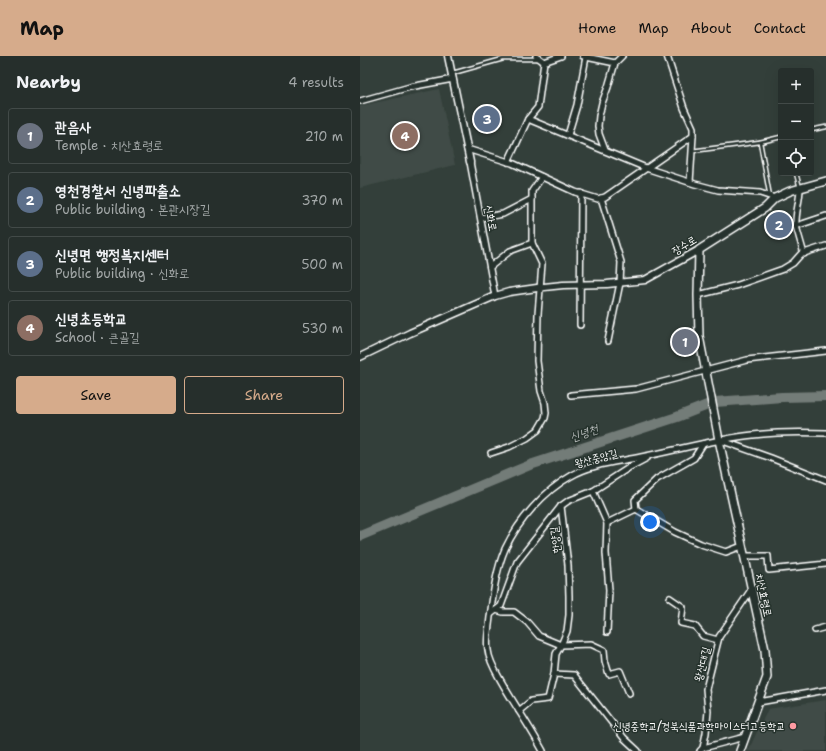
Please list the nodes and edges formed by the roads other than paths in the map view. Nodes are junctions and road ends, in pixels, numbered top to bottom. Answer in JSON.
{"nodes":[{"id":1,"x":448,"y":56,"type":"edge"},
{"id":2,"x":561,"y":56,"type":"edge"},
{"id":3,"x":584,"y":56,"type":"edge"},
{"id":4,"x":622,"y":56,"type":"edge"},
{"id":5,"x":667,"y":56,"type":"edge"},
{"id":6,"x":540,"y":59,"type":"edge"},
{"id":7,"x":615,"y":63,"type":"junction"},
{"id":8,"x":452,"y":76,"type":"junction"},
{"id":9,"x":360,"y":101,"type":"edge"},
{"id":10,"x":528,"y":119,"type":"junction"},
{"id":11,"x":826,"y":127,"type":"edge"},
{"id":12,"x":814,"y":129,"type":"edge"},
{"id":13,"x":568,"y":135,"type":"junction"},
{"id":14,"x":693,"y":136,"type":"junction"},
{"id":15,"x":778,"y":138,"type":"edge"},
{"id":16,"x":760,"y":142,"type":"junction"},
{"id":17,"x":467,"y":149,"type":"junction"},
{"id":18,"x":605,"y":150,"type":"junction"},
{"id":19,"x":692,"y":151,"type":"junction"},
{"id":20,"x":470,"y":162,"type":"joint"},
{"id":21,"x":508,"y":162,"type":"junction"},
{"id":22,"x":646,"y":168,"type":"junction"},
{"id":23,"x":797,"y":176,"type":"edge"},
{"id":24,"x":542,"y":177,"type":"junction"},
{"id":25,"x":826,"y":181,"type":"edge"},
{"id":26,"x":690,"y":182,"type":"junction"},
{"id":27,"x":800,"y":188,"type":"junction"},
{"id":28,"x":581,"y":193,"type":"junction"},
{"id":29,"x":772,"y":197,"type":"junction"},
{"id":30,"x":601,"y":198,"type":"junction"},
{"id":31,"x":532,"y":199,"type":"junction"},
{"id":32,"x":826,"y":216,"type":"edge"},
{"id":33,"x":481,"y":218,"type":"junction"},
{"id":34,"x":796,"y":226,"type":"junction"},
{"id":35,"x":532,"y":243,"type":"junction"},
{"id":36,"x":826,"y":246,"type":"edge"},
{"id":37,"x":699,"y":250,"type":"junction"},
{"id":38,"x":804,"y":254,"type":"junction"},
{"id":39,"x":490,"y":267,"type":"junction"},
{"id":40,"x":620,"y":283,"type":"junction"},
{"id":41,"x":580,"y":285,"type":"junction"},
{"id":42,"x":540,"y":288,"type":"junction"},
{"id":43,"x":698,"y":295,"type":"junction"},
{"id":44,"x":496,"y":296,"type":"junction"},
{"id":45,"x":580,"y":325,"type":"dead end"},
{"id":46,"x":608,"y":341,"type":"dead end"},
{"id":47,"x":826,"y":351,"type":"edge"},
{"id":48,"x":360,"y":357,"type":"edge"},
{"id":49,"x":705,"y":374,"type":"junction"},
{"id":50,"x":571,"y":395,"type":"dead end"},
{"id":51,"x":826,"y":433,"type":"edge"},
{"id":52,"x":719,"y":440,"type":"junction"},
{"id":53,"x":703,"y":444,"type":"junction"},
{"id":54,"x":491,"y":453,"type":"dead end"},
{"id":55,"x":654,"y":455,"type":"junction"},
{"id":56,"x":826,"y":480,"type":"edge"},
{"id":57,"x":593,"y":491,"type":"junction"},
{"id":58,"x":562,"y":506,"type":"junction"},
{"id":59,"x":636,"y":510,"type":"junction"},
{"id":60,"x":607,"y":523,"type":"junction"},
{"id":61,"x":742,"y":546,"type":"junction"},
{"id":62,"x":745,"y":556,"type":"junction"},
{"id":63,"x":826,"y":564,"type":"edge"},
{"id":64,"x":751,"y":590,"type":"junction"},
{"id":65,"x":670,"y":598,"type":"dead end"},
{"id":66,"x":496,"y":610,"type":"junction"},
{"id":67,"x":491,"y":614,"type":"junction"},
{"id":68,"x":826,"y":627,"type":"edge"},
{"id":69,"x":815,"y":630,"type":"dead end"},
{"id":70,"x":606,"y":632,"type":"dead end"},
{"id":71,"x":718,"y":640,"type":"junction"},
{"id":72,"x":561,"y":645,"type":"junction"},
{"id":73,"x":554,"y":674,"type":"junction"},
{"id":74,"x":826,"y":690,"type":"edge"},
{"id":75,"x":628,"y":693,"type":"dead end"},
{"id":76,"x":759,"y":702,"type":"junction"},
{"id":77,"x":519,"y":711,"type":"junction"},
{"id":78,"x":745,"y":737,"type":"junction"},
{"id":79,"x":701,"y":749,"type":"edge"},
{"id":80,"x":543,"y":751,"type":"edge"},
{"id":81,"x":638,"y":751,"type":"edge"},
{"id":82,"x":740,"y":751,"type":"edge"}],
"edges":[{"from":1,"to":8,"type":"street"},
{"from":2,"to":6,"type":"street"},
{"from":3,"to":7,"type":"street"},
{"from":3,"to":13,"type":"street"},
{"from":4,"to":7,"type":"street"},
{"from":5,"to":14,"type":"street"},
{"from":6,"to":8,"type":"lane"},
{"from":6,"to":10,"type":"street"},
{"from":7,"to":18,"type":"street"},
{"from":8,"to":9,"type":"street"},
{"from":8,"to":17,"type":"street"},
{"from":10,"to":13,"type":"street"},
{"from":10,"to":21,"type":"street"},
{"from":11,"to":12,"type":"lane"},
{"from":13,"to":18,"type":"street"},
{"from":14,"to":19,"type":"street"},
{"from":14,"to":22,"type":"street"},
{"from":15,"to":16,"type":"lane"},
{"from":16,"to":19,"type":"lane"},
{"from":16,"to":29,"type":"lane"},
{"from":17,"to":20,"type":"street"},
{"from":17,"to":21,"type":"street"},
{"from":18,"to":22,"type":"street"},
{"from":19,"to":26,"type":"street"},
{"from":20,"to":33,"type":"street","name":"신화로"},
{"from":21,"to":24,"type":"street"},
{"from":22,"to":26,"type":"street"},
{"from":22,"to":30,"type":"street"},
{"from":23,"to":27,"type":"lane"},
{"from":24,"to":28,"type":"street"},
{"from":24,"to":31,"type":"street"},
{"from":25,"to":27,"type":"main road","name":"장수로"},
{"from":26,"to":29,"type":"street"},
{"from":27,"to":29,"type":"main road","name":"장수로"},
{"from":27,"to":34,"type":"street"},
{"from":28,"to":30,"type":"street"},
{"from":28,"to":41,"type":"street"},
{"from":29,"to":37,"type":"main road","name":"장수로"},
{"from":30,"to":40,"type":"street"},
{"from":31,"to":33,"type":"street"},
{"from":31,"to":35,"type":"street"},
{"from":32,"to":34,"type":"street"},
{"from":33,"to":39,"type":"street","name":"신화로"},
{"from":34,"to":38,"type":"street"},
{"from":35,"to":39,"type":"street"},
{"from":35,"to":42,"type":"street"},
{"from":36,"to":38,"type":"street"},
{"from":37,"to":40,"type":"street","name":"장수로"},
{"from":37,"to":43,"type":"main road"},
{"from":38,"to":43,"type":"street"},
{"from":39,"to":44,"type":"street","name":"신화로"},
{"from":40,"to":41,"type":"street","name":"장수로"},
{"from":40,"to":46,"type":"street"},
{"from":41,"to":42,"type":"street","name":"장수로"},
{"from":41,"to":45,"type":"street"},
{"from":42,"to":44,"type":"street","name":"장수로"},
{"from":42,"to":54,"type":"street"},
{"from":43,"to":49,"type":"main road"},
{"from":44,"to":48,"type":"street","name":"장수로"},
{"from":47,"to":49,"type":"street"},
{"from":49,"to":50,"type":"street"},
{"from":49,"to":52,"type":"main road","name":"치산효령로"},
{"from":51,"to":52,"type":"street","name":"왕산중앙길"},
{"from":52,"to":53,"type":"street","name":"왕산중앙길"},
{"from":52,"to":56,"type":"street"},
{"from":52,"to":61,"type":"main road","name":"치산효령로"},
{"from":53,"to":55,"type":"street","name":"왕산중앙길"},
{"from":53,"to":59,"type":"street"},
{"from":55,"to":57,"type":"street"},
{"from":55,"to":67,"type":"street","name":"왕산중앙길"},
{"from":57,"to":58,"type":"street"},
{"from":57,"to":60,"type":"street"},
{"from":58,"to":66,"type":"street"},
{"from":58,"to":72,"type":"street","name":"한양길"},
{"from":59,"to":60,"type":"street"},
{"from":59,"to":61,"type":"street"},
{"from":60,"to":70,"type":"street"},
{"from":61,"to":62,"type":"main road","name":"치산효령로"},
{"from":62,"to":63,"type":"street"},
{"from":62,"to":64,"type":"main road","name":"치산효령로"},
{"from":64,"to":71,"type":"street","name":"왕산대길"},
{"from":64,"to":76,"type":"main road","name":"치산효령로"},
{"from":65,"to":71,"type":"street"},
{"from":66,"to":67,"type":"street"},
{"from":66,"to":72,"type":"street"},
{"from":67,"to":77,"type":"street","name":"왕산중앙길"},
{"from":68,"to":69,"type":"street"},
{"from":71,"to":79,"type":"street","name":"왕산대길"},
{"from":72,"to":73,"type":"street","name":"한양길"},
{"from":72,"to":75,"type":"street"},
{"from":73,"to":77,"type":"street","name":"한양길"},
{"from":73,"to":81,"type":"street"},
{"from":74,"to":76,"type":"street"},
{"from":76,"to":78,"type":"main road","name":"치산효령로"},
{"from":77,"to":80,"type":"street","name":"왕산중앙길"},
{"from":78,"to":79,"type":"street"},
{"from":78,"to":82,"type":"main road","name":"치산효령로"}]}
